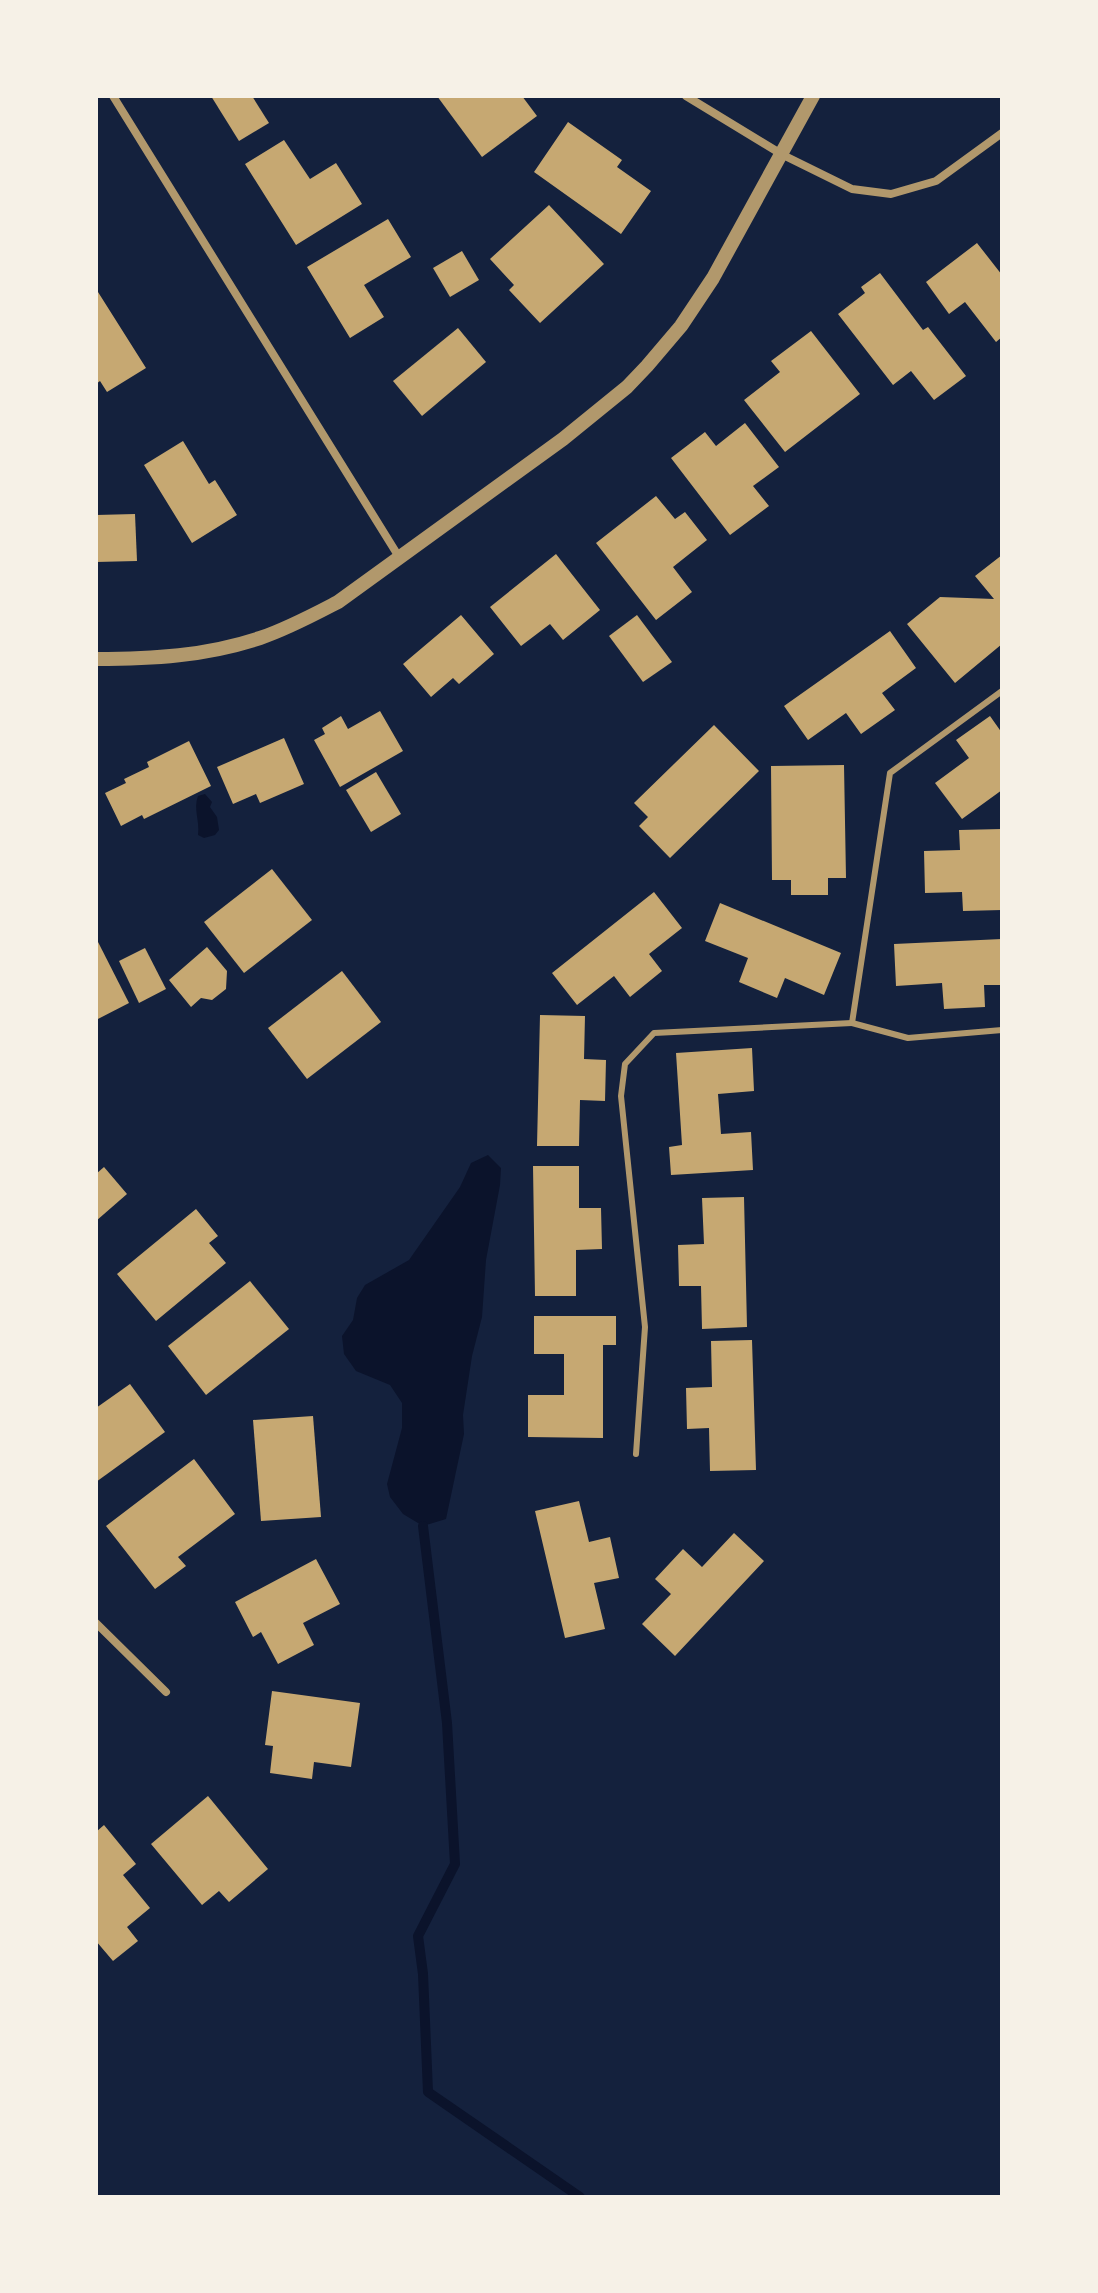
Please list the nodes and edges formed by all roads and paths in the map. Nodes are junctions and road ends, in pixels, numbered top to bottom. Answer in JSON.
{"nodes":[{"id":1,"x":113,"y":96,"type":"edge"},
{"id":2,"x":686,"y":96,"type":"edge"},
{"id":3,"x":813,"y":96,"type":"edge"},
{"id":4,"x":1002,"y":133,"type":"edge"},
{"id":5,"x":783,"y":155,"type":"junction"},
{"id":6,"x":399,"y":557,"type":"junction"},
{"id":7,"x":96,"y":659,"type":"edge"},
{"id":8,"x":1002,"y":691,"type":"edge"},
{"id":9,"x":852,"y":1023,"type":"junction"},
{"id":10,"x":1002,"y":1030,"type":"edge"},
{"id":11,"x":636,"y":1454,"type":"dead end"},
{"id":12,"x":96,"y":1623,"type":"edge"},
{"id":13,"x":166,"y":1692,"type":"dead end"}],
"edges":[{"from":1,"to":6,"type":"street"},
{"from":2,"to":5,"type":"street"},
{"from":3,"to":5,"type":"street"},
{"from":4,"to":5,"type":"street"},
{"from":5,"to":6,"type":"street"},
{"from":6,"to":7,"type":"street"},
{"from":8,"to":9,"type":"lane"},
{"from":9,"to":10,"type":"lane"},
{"from":9,"to":11,"type":"lane"},
{"from":12,"to":13,"type":"street"}]}
